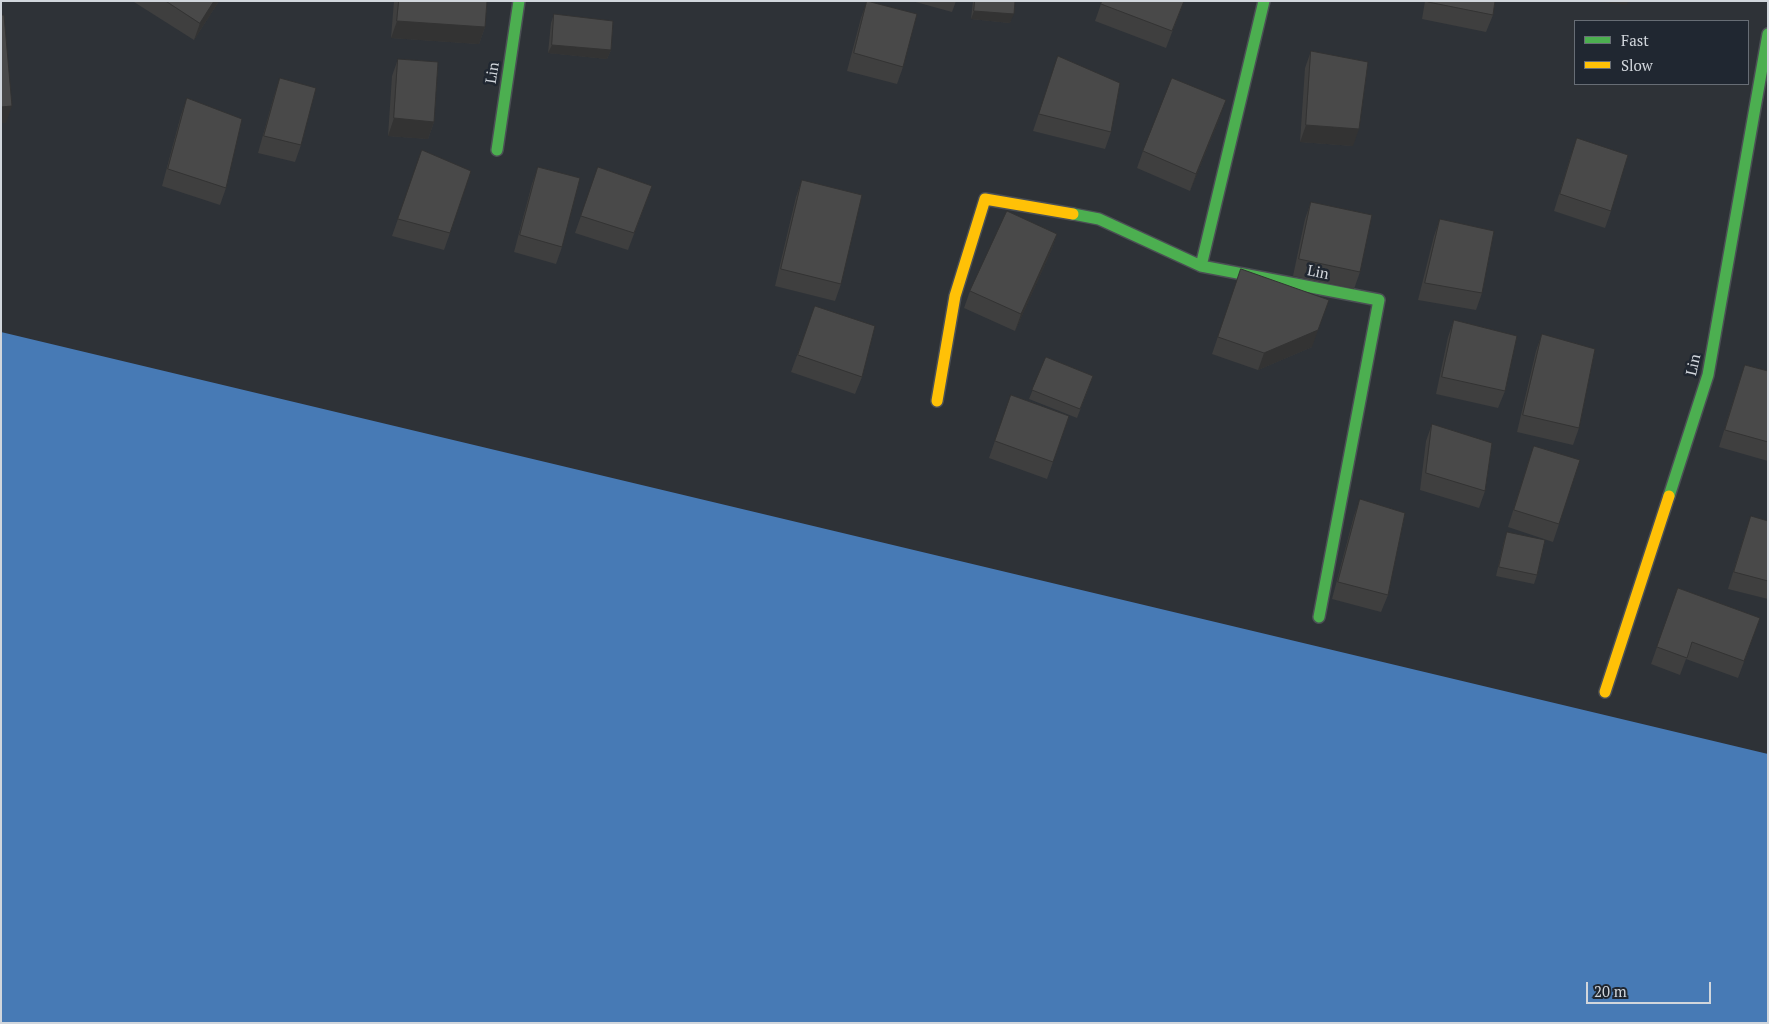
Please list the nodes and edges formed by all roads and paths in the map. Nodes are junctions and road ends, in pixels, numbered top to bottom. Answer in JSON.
{"nodes":[{"id":1,"x":520,"y":1,"type":"edge"},
{"id":2,"x":1264,"y":1,"type":"edge"},
{"id":3,"x":1768,"y":34,"type":"edge"},
{"id":4,"x":497,"y":150,"type":"dead end"},
{"id":5,"x":1201,"y":266,"type":"junction"},
{"id":6,"x":937,"y":401,"type":"dead end"},
{"id":7,"x":1319,"y":617,"type":"dead end"},
{"id":8,"x":1605,"y":692,"type":"dead end"}],
"edges":[{"from":1,"to":4,"type":"street","name":"Lin"},
{"from":2,"to":5,"type":"street"},
{"from":3,"to":8,"type":"street","name":"Lin"},
{"from":5,"to":6,"type":"street","name":"Lin"},
{"from":5,"to":7,"type":"street","name":"Lin"}]}
